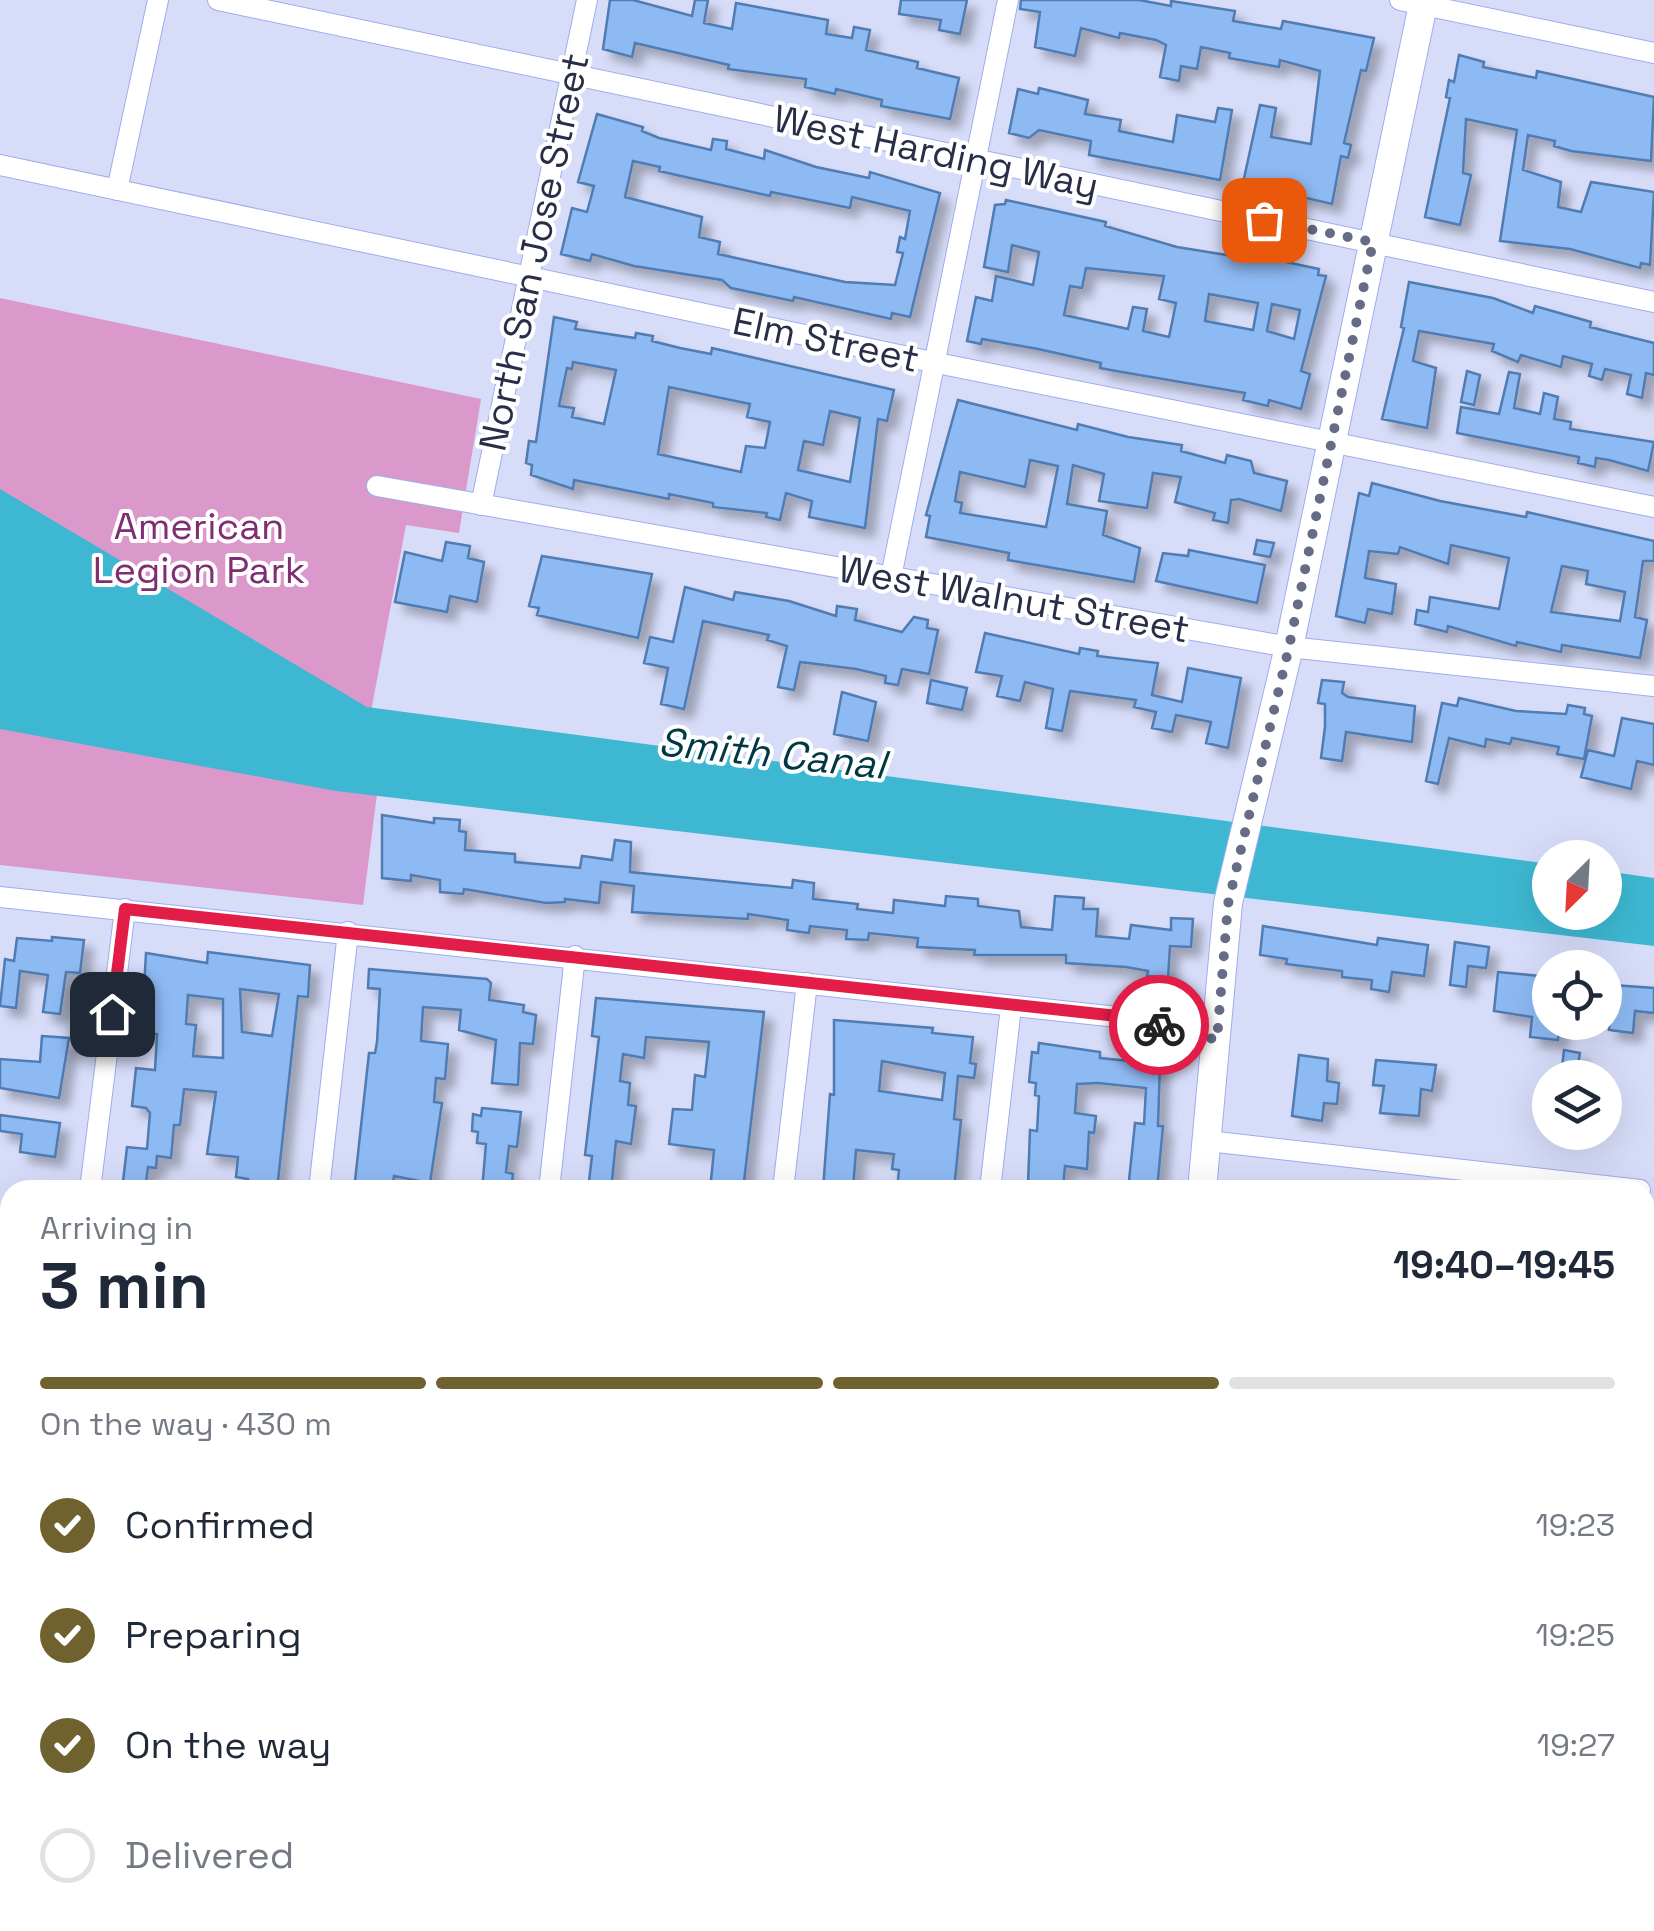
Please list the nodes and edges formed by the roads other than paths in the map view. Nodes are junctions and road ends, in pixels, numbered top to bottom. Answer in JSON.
{"nodes":[{"id":1,"x":158,"y":0,"type":"edge"},
{"id":2,"x":218,"y":0,"type":"edge"},
{"id":3,"x":587,"y":0,"type":"edge"},
{"id":4,"x":1008,"y":0,"type":"edge"},
{"id":5,"x":1416,"y":2,"type":"edge"},
{"id":6,"x":1654,"y":53,"type":"edge"},
{"id":7,"x":571,"y":75,"type":"junction"},
{"id":8,"x":973,"y":161,"type":"junction"},
{"id":9,"x":0,"y":165,"type":"edge"},
{"id":10,"x":118,"y":190,"type":"junction"},
{"id":11,"x":1373,"y":242,"type":"junction"},
{"id":12,"x":529,"y":276,"type":"junction"},
{"id":13,"x":1654,"y":302,"type":"edge"},
{"id":14,"x":932,"y":362,"type":"junction"},
{"id":15,"x":1329,"y":444,"type":"junction"},
{"id":16,"x":377,"y":486,"type":"dead end"},
{"id":17,"x":481,"y":505,"type":"junction"},
{"id":18,"x":1654,"y":508,"type":"edge"},
{"id":19,"x":890,"y":577,"type":"junction"},
{"id":20,"x":1289,"y":647,"type":"junction"},
{"id":21,"x":1654,"y":686,"type":"edge"},
{"id":22,"x":0,"y":897,"type":"edge"},
{"id":23,"x":125,"y":909,"type":"junction"},
{"id":24,"x":348,"y":932,"type":"junction"},
{"id":25,"x":575,"y":956,"type":"junction"},
{"id":26,"x":807,"y":983,"type":"junction"},
{"id":27,"x":1011,"y":1006,"type":"junction"},
{"id":28,"x":1217,"y":1040,"type":"junction"},
{"id":29,"x":1208,"y":1142,"type":"junction"},
{"id":30,"x":91,"y":1180,"type":"edge"},
{"id":31,"x":320,"y":1180,"type":"edge"},
{"id":32,"x":551,"y":1180,"type":"edge"},
{"id":33,"x":784,"y":1180,"type":"edge"},
{"id":34,"x":991,"y":1180,"type":"edge"},
{"id":35,"x":1203,"y":1180,"type":"edge"},
{"id":36,"x":1552,"y":1180,"type":"edge"}],
"edges":[{"from":1,"to":10,"type":"street"},
{"from":2,"to":7,"type":"street","name":"West Harding Way"},
{"from":3,"to":7,"type":"street","name":"North San Jose Street"},
{"from":4,"to":8,"type":"street"},
{"from":5,"to":6,"type":"street"},
{"from":5,"to":11,"type":"main road"},
{"from":7,"to":8,"type":"street","name":"West Harding Way"},
{"from":7,"to":12,"type":"street","name":"North San Jose Street"},
{"from":8,"to":11,"type":"street","name":"West Harding Way"},
{"from":8,"to":14,"type":"street"},
{"from":9,"to":10,"type":"street","name":"Elm Street"},
{"from":10,"to":12,"type":"street","name":"Elm Street"},
{"from":11,"to":13,"type":"street","name":"West Harding Way"},
{"from":11,"to":15,"type":"main road"},
{"from":12,"to":14,"type":"street","name":"Elm Street"},
{"from":12,"to":17,"type":"street","name":"North San Jose Street"},
{"from":14,"to":15,"type":"street","name":"Elm Street"},
{"from":14,"to":19,"type":"street"},
{"from":15,"to":18,"type":"street","name":"Elm Street"},
{"from":15,"to":20,"type":"main road"},
{"from":16,"to":17,"type":"street","name":"West Walnut Street"},
{"from":17,"to":19,"type":"street","name":"West Walnut Street"},
{"from":19,"to":20,"type":"street","name":"West Walnut Street"},
{"from":20,"to":21,"type":"street","name":"West Walnut Street"},
{"from":20,"to":28,"type":"main road"},
{"from":22,"to":23,"type":"street"},
{"from":23,"to":24,"type":"street"},
{"from":23,"to":30,"type":"street"},
{"from":24,"to":25,"type":"street"},
{"from":24,"to":31,"type":"street"},
{"from":25,"to":26,"type":"street"},
{"from":25,"to":32,"type":"street"},
{"from":26,"to":27,"type":"street"},
{"from":26,"to":33,"type":"street"},
{"from":27,"to":28,"type":"street"},
{"from":27,"to":34,"type":"street"},
{"from":28,"to":29,"type":"main road"},
{"from":29,"to":35,"type":"main road"},
{"from":29,"to":36,"type":"street"}]}
